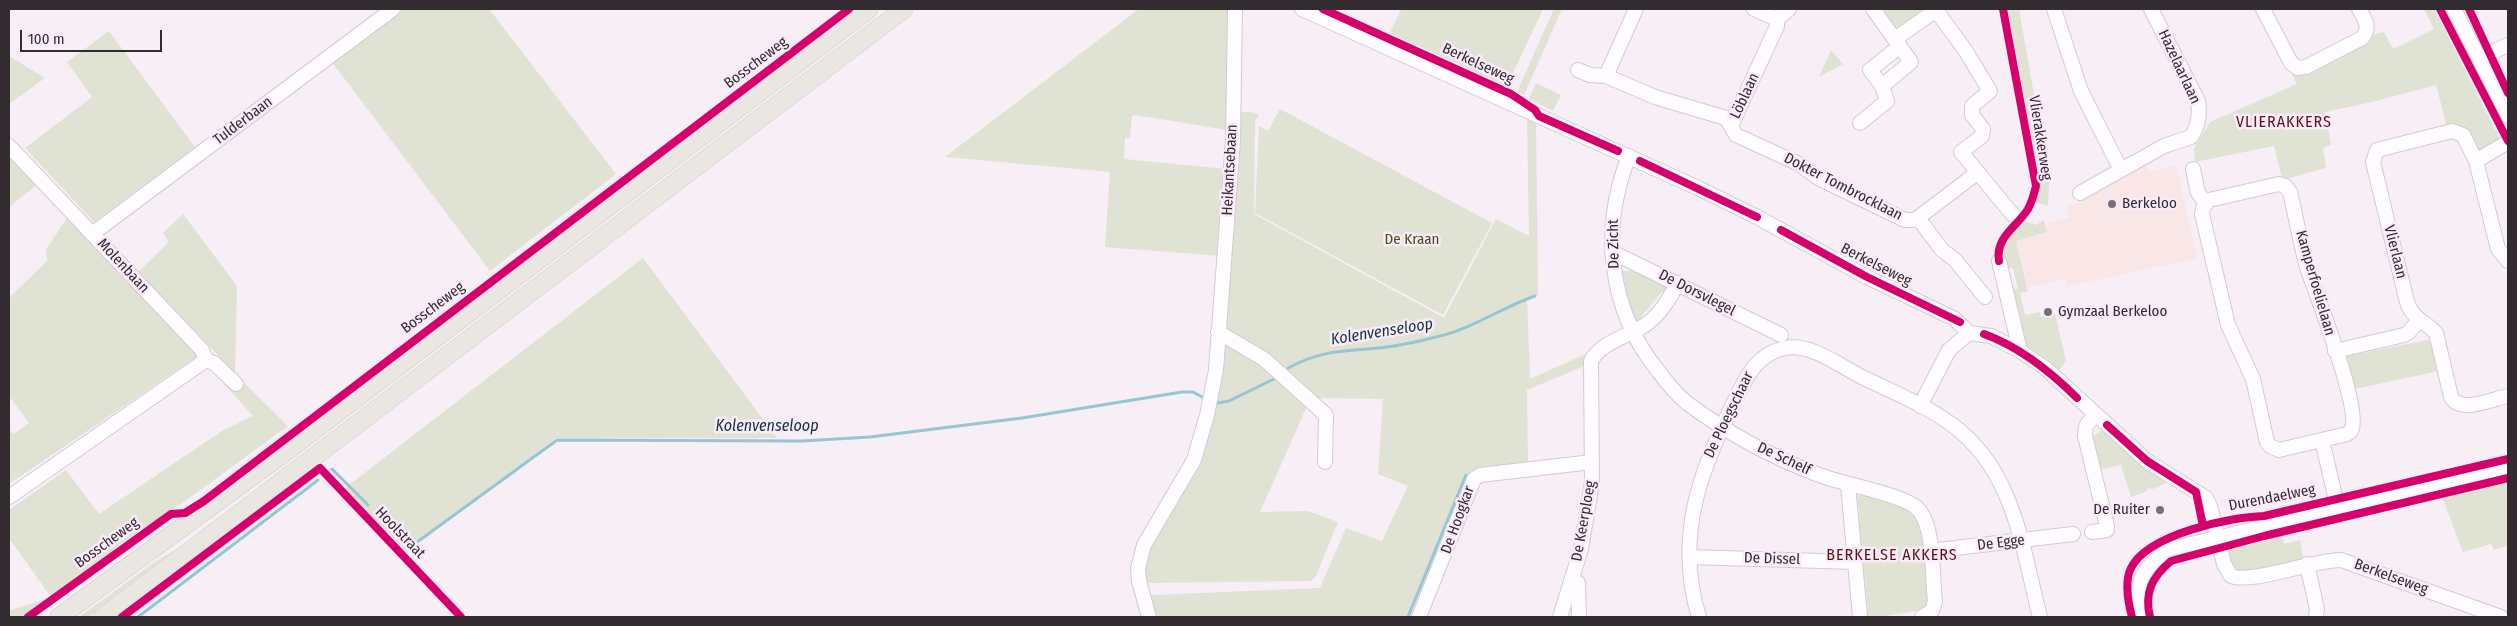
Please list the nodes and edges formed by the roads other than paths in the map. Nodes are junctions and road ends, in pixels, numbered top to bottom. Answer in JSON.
{"nodes":[{"id":1,"x":393,"y":9,"type":"edge"},
{"id":2,"x":869,"y":9,"type":"edge"},
{"id":3,"x":904,"y":9,"type":"edge"},
{"id":4,"x":1235,"y":9,"type":"edge"},
{"id":5,"x":1302,"y":9,"type":"edge"},
{"id":6,"x":1636,"y":9,"type":"edge"},
{"id":7,"x":1754,"y":9,"type":"edge"},
{"id":8,"x":1789,"y":9,"type":"edge"},
{"id":9,"x":1873,"y":9,"type":"edge"},
{"id":10,"x":1935,"y":9,"type":"edge"},
{"id":11,"x":2054,"y":9,"type":"edge"},
{"id":12,"x":2151,"y":9,"type":"edge"},
{"id":13,"x":2263,"y":9,"type":"edge"},
{"id":14,"x":2359,"y":9,"type":"edge"},
{"id":15,"x":2454,"y":9,"type":"edge"},
{"id":16,"x":1777,"y":19,"type":"junction"},
{"id":17,"x":1897,"y":42,"type":"junction"},
{"id":18,"x":2508,"y":45,"type":"edge"},
{"id":19,"x":2479,"y":58,"type":"junction"},
{"id":20,"x":1578,"y":70,"type":"dead end"},
{"id":21,"x":1606,"y":76,"type":"junction"},
{"id":22,"x":1882,"y":86,"type":"junction"},
{"id":23,"x":2508,"y":116,"type":"edge"},
{"id":24,"x":1860,"y":123,"type":"dead end"},
{"id":25,"x":1731,"y":126,"type":"junction"},
{"id":26,"x":2508,"y":142,"type":"edge"},
{"id":27,"x":9,"y":146,"type":"edge"},
{"id":28,"x":1629,"y":156,"type":"junction"},
{"id":29,"x":2476,"y":160,"type":"junction"},
{"id":30,"x":2193,"y":169,"type":"dead end"},
{"id":31,"x":2121,"y":170,"type":"junction"},
{"id":32,"x":1977,"y":173,"type":"junction"},
{"id":33,"x":2080,"y":193,"type":"dead end"},
{"id":34,"x":2206,"y":203,"type":"junction"},
{"id":35,"x":2013,"y":215,"type":"dead end"},
{"id":36,"x":1918,"y":218,"type":"junction"},
{"id":37,"x":92,"y":234,"type":"junction"},
{"id":38,"x":1612,"y":252,"type":"junction"},
{"id":39,"x":1999,"y":261,"type":"dead end"},
{"id":40,"x":2508,"y":261,"type":"edge"},
{"id":41,"x":1678,"y":283,"type":"junction"},
{"id":42,"x":1985,"y":297,"type":"dead end"},
{"id":43,"x":2418,"y":321,"type":"junction"},
{"id":44,"x":1218,"y":332,"type":"junction"},
{"id":45,"x":1633,"y":332,"type":"junction"},
{"id":46,"x":1969,"y":333,"type":"junction"},
{"id":47,"x":1781,"y":335,"type":"dead end"},
{"id":48,"x":2020,"y":351,"type":"junction"},
{"id":49,"x":2335,"y":351,"type":"junction"},
{"id":50,"x":206,"y":360,"type":"junction"},
{"id":51,"x":236,"y":384,"type":"dead end"},
{"id":52,"x":2508,"y":396,"type":"edge"},
{"id":53,"x":1920,"y":406,"type":"junction"},
{"id":54,"x":2095,"y":414,"type":"junction"},
{"id":55,"x":1722,"y":426,"type":"junction"},
{"id":56,"x":2322,"y":440,"type":"junction"},
{"id":57,"x":1326,"y":462,"type":"dead end"},
{"id":58,"x":1592,"y":462,"type":"junction"},
{"id":59,"x":2508,"y":470,"type":"edge"},
{"id":60,"x":1848,"y":485,"type":"junction"},
{"id":61,"x":9,"y":497,"type":"edge"},
{"id":62,"x":2338,"y":509,"type":"junction"},
{"id":63,"x":2092,"y":532,"type":"dead end"},
{"id":64,"x":2072,"y":534,"type":"dead end"},
{"id":65,"x":2218,"y":538,"type":"junction"},
{"id":66,"x":2021,"y":540,"type":"junction"},
{"id":67,"x":1930,"y":551,"type":"junction"},
{"id":68,"x":1690,"y":557,"type":"junction"},
{"id":69,"x":1855,"y":562,"type":"junction"},
{"id":70,"x":2307,"y":564,"type":"junction"},
{"id":71,"x":1572,"y":580,"type":"junction"},
{"id":72,"x":59,"y":617,"type":"edge"},
{"id":73,"x":103,"y":617,"type":"edge"},
{"id":74,"x":1149,"y":617,"type":"edge"},
{"id":75,"x":1419,"y":617,"type":"edge"},
{"id":76,"x":1560,"y":617,"type":"edge"},
{"id":77,"x":1579,"y":617,"type":"edge"},
{"id":78,"x":1700,"y":617,"type":"edge"},
{"id":79,"x":1860,"y":617,"type":"edge"},
{"id":80,"x":1922,"y":617,"type":"edge"},
{"id":81,"x":2040,"y":617,"type":"edge"},
{"id":82,"x":2141,"y":617,"type":"edge"},
{"id":83,"x":2316,"y":617,"type":"edge"},
{"id":84,"x":2501,"y":617,"type":"edge"}],
"edges":[{"from":1,"to":37,"type":"street","name":"Tulderbaan"},
{"from":2,"to":72,"type":"main road","name":"Bosscheweg"},
{"from":3,"to":73,"type":"main road"},
{"from":4,"to":44,"type":"street","name":"Heikantsebaan"},
{"from":5,"to":28,"type":"street","name":"Berkelseweg"},
{"from":6,"to":21,"type":"street"},
{"from":7,"to":16,"type":"street"},
{"from":8,"to":16,"type":"street"},
{"from":9,"to":17,"type":"street"},
{"from":10,"to":17,"type":"street"},
{"from":10,"to":32,"type":"street"},
{"from":11,"to":31,"type":"street"},
{"from":12,"to":31,"type":"street","name":"Hazelaarlaan"},
{"from":13,"to":14,"type":"street"},
{"from":15,"to":19,"type":"street"},
{"from":16,"to":25,"type":"street","name":"Löblaan"},
{"from":17,"to":22,"type":"street"},
{"from":17,"to":22,"type":"street"},
{"from":18,"to":19,"type":"street"},
{"from":19,"to":23,"type":"street"},
{"from":20,"to":21,"type":"street","name":"Löblaan"},
{"from":21,"to":25,"type":"street","name":"Löblaan"},
{"from":22,"to":24,"type":"street"},
{"from":25,"to":36,"type":"street","name":"Dokter Tombrocklaan"},
{"from":26,"to":29,"type":"street"},
{"from":27,"to":37,"type":"street","name":"Molenbaan"},
{"from":28,"to":38,"type":"street","name":"De Zicht"},
{"from":28,"to":46,"type":"street","name":"Berkelseweg"},
{"from":29,"to":40,"type":"street","name":"Vlierlaan"},
{"from":29,"to":43,"type":"street","name":"Vlierlaan"},
{"from":30,"to":34,"type":"street","name":"Kamperfoelielaan"},
{"from":31,"to":33,"type":"street","name":"Hazelaarlaan"},
{"from":32,"to":35,"type":"street"},
{"from":32,"to":36,"type":"street","name":"Dokter Tombrocklaan"},
{"from":34,"to":49,"type":"street","name":"Kamperfoelielaan"},
{"from":34,"to":56,"type":"street","name":"Kamperfoelielaan"},
{"from":36,"to":42,"type":"street"},
{"from":37,"to":50,"type":"street","name":"Molenbaan"},
{"from":38,"to":41,"type":"street","name":"De Dorsvlegel"},
{"from":38,"to":45,"type":"street","name":"De Zicht"},
{"from":39,"to":48,"type":"street"},
{"from":41,"to":45,"type":"street"},
{"from":41,"to":47,"type":"street","name":"De Dorsvlegel"},
{"from":43,"to":49,"type":"street"},
{"from":43,"to":52,"type":"street","name":"Vlierlaan"},
{"from":44,"to":57,"type":"street"},
{"from":44,"to":74,"type":"street","name":"Heikantsebaan"},
{"from":45,"to":55,"type":"street","name":"De Zicht"},
{"from":45,"to":58,"type":"street"},
{"from":46,"to":48,"type":"street","name":"Berkelseweg"},
{"from":46,"to":53,"type":"street"},
{"from":48,"to":54,"type":"street","name":"Berkelseweg"},
{"from":49,"to":56,"type":"street","name":"Kamperfoelielaan"},
{"from":50,"to":51,"type":"street","name":"Molenbaan"},
{"from":50,"to":61,"type":"street"},
{"from":53,"to":55,"type":"street","name":"De Ploegschaar"},
{"from":53,"to":66,"type":"street","name":"De Ploegschaar"},
{"from":54,"to":63,"type":"street"},
{"from":54,"to":65,"type":"street","name":"Berkelseweg"},
{"from":55,"to":60,"type":"street","name":"De Schelf"},
{"from":55,"to":68,"type":"street","name":"De Ploegschaar"},
{"from":56,"to":62,"type":"street"},
{"from":58,"to":71,"type":"street","name":"De Keerploeg"},
{"from":58,"to":75,"type":"street","name":"De Hoogkar"},
{"from":59,"to":62,"type":"street","name":"Durendaelweg"},
{"from":60,"to":67,"type":"street","name":"De Schelf"},
{"from":60,"to":69,"type":"street"},
{"from":62,"to":65,"type":"street","name":"Durendaelweg"},
{"from":64,"to":66,"type":"street","name":"De Egge"},
{"from":65,"to":70,"type":"street","name":"Berkelseweg"},
{"from":65,"to":82,"type":"street"},
{"from":66,"to":67,"type":"street","name":"De Egge"},
{"from":66,"to":81,"type":"street","name":"De Ploegschaar"},
{"from":67,"to":80,"type":"street","name":"De Schelf"},
{"from":68,"to":69,"type":"street","name":"De Dissel"},
{"from":68,"to":78,"type":"street","name":"De Ploegschaar"},
{"from":69,"to":79,"type":"street"},
{"from":70,"to":83,"type":"street"},
{"from":70,"to":84,"type":"street","name":"Berkelseweg"},
{"from":71,"to":76,"type":"street","name":"De Keerploeg"},
{"from":71,"to":77,"type":"street","name":"De Keerploeg"}]}
